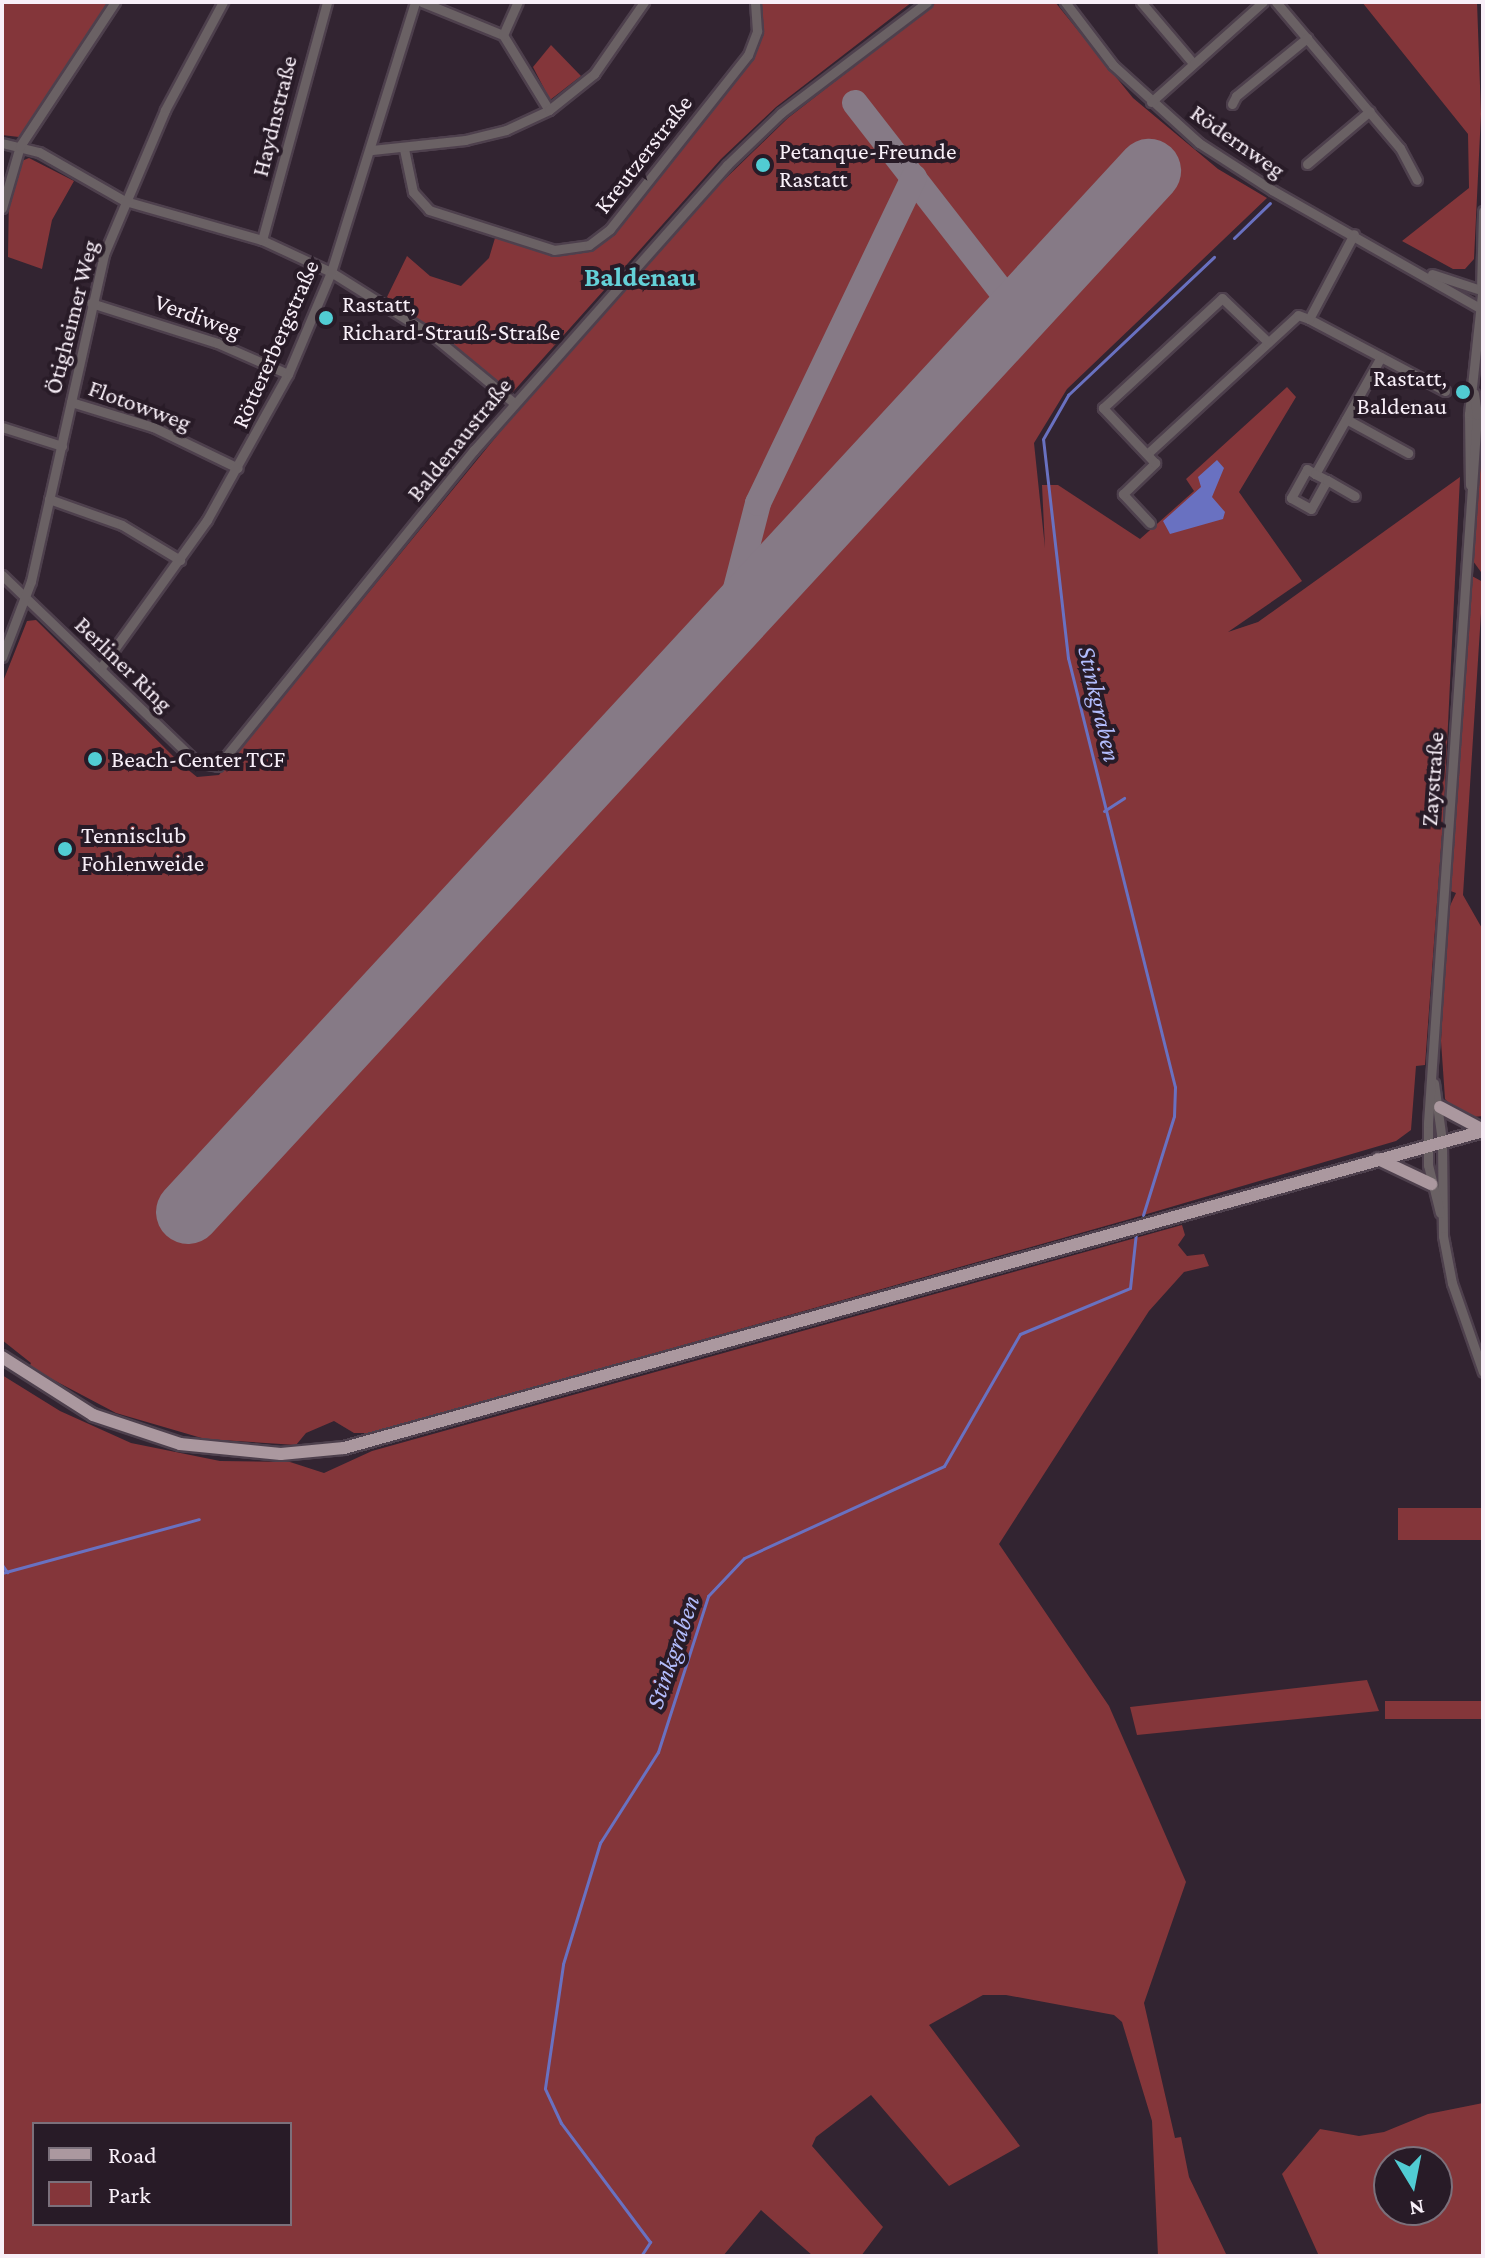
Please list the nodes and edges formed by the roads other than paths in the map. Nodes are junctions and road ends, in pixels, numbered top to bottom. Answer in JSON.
{"nodes":[{"id":1,"x":115,"y":2,"type":"edge"},
{"id":2,"x":223,"y":2,"type":"edge"},
{"id":3,"x":327,"y":2,"type":"edge"},
{"id":4,"x":415,"y":2,"type":"edge"},
{"id":5,"x":422,"y":2,"type":"edge"},
{"id":6,"x":518,"y":2,"type":"edge"},
{"id":7,"x":644,"y":2,"type":"edge"},
{"id":8,"x":755,"y":2,"type":"edge"},
{"id":9,"x":927,"y":2,"type":"edge"},
{"id":10,"x":1065,"y":2,"type":"edge"},
{"id":11,"x":1141,"y":2,"type":"edge"},
{"id":12,"x":1263,"y":2,"type":"edge"},
{"id":13,"x":1276,"y":2,"type":"edge"},
{"id":14,"x":503,"y":35,"type":"junction"},
{"id":15,"x":1307,"y":38,"type":"junction"},
{"id":16,"x":1192,"y":62,"type":"junction"},
{"id":17,"x":1151,"y":102,"type":"junction"},
{"id":18,"x":1232,"y":104,"type":"dead end"},
{"id":19,"x":549,"y":110,"type":"junction"},
{"id":20,"x":1370,"y":111,"type":"junction"},
{"id":21,"x":2,"y":143,"type":"edge"},
{"id":22,"x":20,"y":146,"type":"junction"},
{"id":23,"x":404,"y":149,"type":"junction"},
{"id":24,"x":372,"y":150,"type":"junction"},
{"id":25,"x":1307,"y":164,"type":"dead end"},
{"id":26,"x":1417,"y":180,"type":"dead end"},
{"id":27,"x":125,"y":201,"type":"junction"},
{"id":28,"x":2,"y":208,"type":"edge"},
{"id":29,"x":1483,"y":211,"type":"edge"},
{"id":30,"x":1354,"y":234,"type":"junction"},
{"id":31,"x":262,"y":240,"type":"junction"},
{"id":32,"x":1422,"y":271,"type":"junction"},
{"id":33,"x":331,"y":272,"type":"junction"},
{"id":34,"x":1482,"y":288,"type":"edge"},
{"id":35,"x":91,"y":303,"type":"junction"},
{"id":36,"x":1480,"y":308,"type":"junction"},
{"id":37,"x":1309,"y":319,"type":"junction"},
{"id":38,"x":1268,"y":342,"type":"junction"},
{"id":39,"x":1381,"y":357,"type":"junction"},
{"id":40,"x":288,"y":374,"type":"junction"},
{"id":41,"x":1445,"y":391,"type":"dead end"},
{"id":42,"x":71,"y":402,"type":"junction"},
{"id":43,"x":514,"y":403,"type":"junction"},
{"id":44,"x":1346,"y":419,"type":"junction"},
{"id":45,"x":2,"y":427,"type":"edge"},
{"id":46,"x":62,"y":446,"type":"junction"},
{"id":47,"x":1408,"y":453,"type":"dead end"},
{"id":48,"x":1147,"y":454,"type":"junction"},
{"id":49,"x":238,"y":468,"type":"junction"},
{"id":50,"x":1315,"y":474,"type":"junction"},
{"id":51,"x":1327,"y":480,"type":"junction"},
{"id":52,"x":1355,"y":496,"type":"dead end"},
{"id":53,"x":49,"y":499,"type":"junction"},
{"id":54,"x":1150,"y":523,"type":"dead end"},
{"id":55,"x":180,"y":560,"type":"junction"},
{"id":56,"x":2,"y":575,"type":"edge"},
{"id":57,"x":26,"y":596,"type":"junction"},
{"id":58,"x":2,"y":657,"type":"edge"},
{"id":59,"x":100,"y":669,"type":"junction"},
{"id":60,"x":222,"y":763,"type":"joint"},
{"id":61,"x":1433,"y":1076,"type":"junction"},
{"id":62,"x":1440,"y":1107,"type":"junction"},
{"id":63,"x":1483,"y":1130,"type":"edge"},
{"id":64,"x":1442,"y":1141,"type":"junction"},
{"id":65,"x":1427,"y":1145,"type":"junction"},
{"id":66,"x":1378,"y":1159,"type":"junction"},
{"id":67,"x":1431,"y":1184,"type":"junction"},
{"id":68,"x":1440,"y":1213,"type":"junction"},
{"id":69,"x":2,"y":1357,"type":"edge"},
{"id":70,"x":1483,"y":1372,"type":"edge"}],
"edges":[{"from":1,"to":22,"type":"street"},
{"from":2,"to":27,"type":"street","name":"Ötigheimer Weg"},
{"from":3,"to":31,"type":"street","name":"Haydnstraße"},
{"from":4,"to":24,"type":"street","name":"Röttererbergstraße"},
{"from":5,"to":14,"type":"street"},
{"from":6,"to":14,"type":"street"},
{"from":7,"to":19,"type":"street"},
{"from":8,"to":23,"type":"street","name":"Kreutzerstraße"},
{"from":9,"to":43,"type":"street","name":"Baldenaustraße"},
{"from":10,"to":17,"type":"street","name":"Rödernweg"},
{"from":11,"to":16,"type":"street"},
{"from":12,"to":16,"type":"street"},
{"from":13,"to":15,"type":"street"},
{"from":14,"to":19,"type":"street"},
{"from":15,"to":18,"type":"street"},
{"from":15,"to":20,"type":"street"},
{"from":16,"to":17,"type":"street"},
{"from":17,"to":30,"type":"street","name":"Rödernweg"},
{"from":19,"to":23,"type":"street"},
{"from":20,"to":25,"type":"street"},
{"from":20,"to":26,"type":"street"},
{"from":21,"to":22,"type":"street"},
{"from":22,"to":27,"type":"street"},
{"from":22,"to":28,"type":"street"},
{"from":23,"to":24,"type":"street"},
{"from":24,"to":33,"type":"street","name":"Röttererbergstraße"},
{"from":27,"to":31,"type":"street"},
{"from":27,"to":35,"type":"street","name":"Ötigheimer Weg"},
{"from":29,"to":34,"type":"street","name":"Zaystraße"},
{"from":30,"to":32,"type":"street","name":"Rödernweg"},
{"from":30,"to":37,"type":"street"},
{"from":31,"to":33,"type":"street"},
{"from":32,"to":34,"type":"street","name":"Rödernweg"},
{"from":32,"to":36,"type":"street","name":"Rödernweg"},
{"from":33,"to":40,"type":"street","name":"Röttererbergstraße"},
{"from":33,"to":43,"type":"street"},
{"from":34,"to":36,"type":"street","name":"Zaystraße"},
{"from":35,"to":40,"type":"street","name":"Verdiweg"},
{"from":35,"to":42,"type":"street","name":"Ötigheimer Weg"},
{"from":36,"to":61,"type":"street","name":"Zaystraße"},
{"from":37,"to":38,"type":"street"},
{"from":37,"to":39,"type":"street"},
{"from":38,"to":48,"type":"street"},
{"from":38,"to":48,"type":"street"},
{"from":39,"to":41,"type":"street"},
{"from":39,"to":44,"type":"street"},
{"from":40,"to":49,"type":"street","name":"Röttererbergstraße"},
{"from":42,"to":46,"type":"street","name":"Ötigheimer Weg"},
{"from":42,"to":49,"type":"street","name":"Flotowweg"},
{"from":43,"to":60,"type":"street","name":"Baldenaustraße"},
{"from":44,"to":47,"type":"street"},
{"from":44,"to":50,"type":"street"},
{"from":45,"to":46,"type":"street"},
{"from":46,"to":53,"type":"street","name":"Ötigheimer Weg"},
{"from":48,"to":54,"type":"street"},
{"from":49,"to":55,"type":"street","name":"Röttererbergstraße"},
{"from":50,"to":51,"type":"street"},
{"from":50,"to":51,"type":"street"},
{"from":51,"to":52,"type":"street"},
{"from":53,"to":55,"type":"street"},
{"from":53,"to":57,"type":"street","name":"Ötigheimer Weg"},
{"from":55,"to":59,"type":"street","name":"Röttererbergstraße"},
{"from":56,"to":57,"type":"street","name":"Berliner Ring"},
{"from":57,"to":58,"type":"street","name":"Ötigheimer Weg"},
{"from":57,"to":59,"type":"street","name":"Berliner Ring"},
{"from":59,"to":60,"type":"street","name":"Berliner Ring"},
{"from":61,"to":62,"type":"street","name":"Zaystraße"},
{"from":61,"to":65,"type":"street","name":"Zaystraße"},
{"from":62,"to":63,"type":"main road"},
{"from":62,"to":64,"type":"street","name":"Zaystraße"},
{"from":63,"to":64,"type":"main road"},
{"from":64,"to":65,"type":"main road"},
{"from":64,"to":68,"type":"street","name":"Zaystraße"},
{"from":65,"to":66,"type":"main road"},
{"from":65,"to":67,"type":"street","name":"Zaystraße"},
{"from":66,"to":67,"type":"main road"},
{"from":66,"to":69,"type":"main road"},
{"from":67,"to":68,"type":"street","name":"Zaystraße"},
{"from":68,"to":70,"type":"street"}]}
